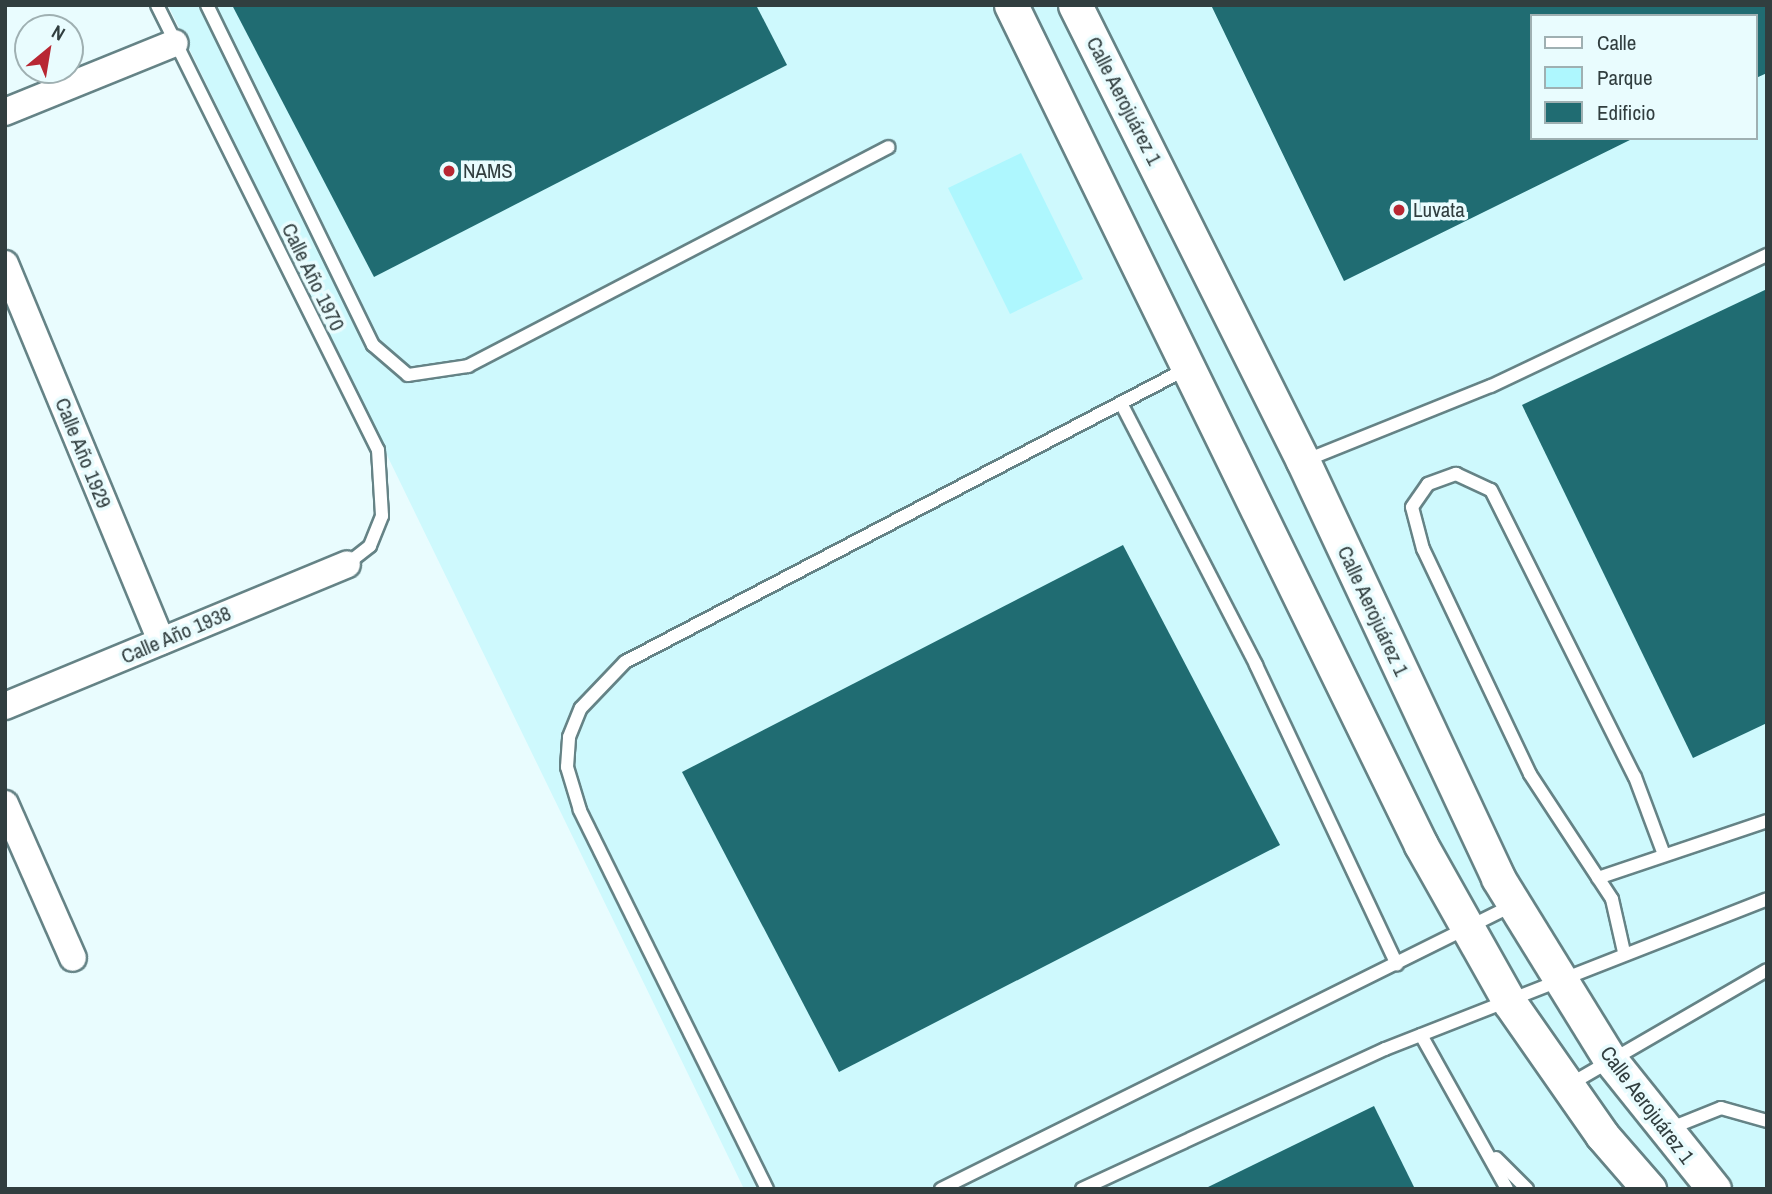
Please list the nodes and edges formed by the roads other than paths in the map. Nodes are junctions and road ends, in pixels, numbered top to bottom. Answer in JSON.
{"nodes":[{"id":1,"x":156,"y":5,"type":"edge"},
{"id":2,"x":207,"y":5,"type":"edge"},
{"id":3,"x":1011,"y":5,"type":"edge"},
{"id":4,"x":1075,"y":5,"type":"edge"},
{"id":5,"x":175,"y":43,"type":"junction"},
{"id":6,"x":5,"y":112,"type":"edge"},
{"id":7,"x":888,"y":147,"type":"dead end"},
{"id":8,"x":1767,"y":255,"type":"edge"},
{"id":9,"x":5,"y":264,"type":"edge"},
{"id":10,"x":1189,"y":367,"type":"junction"},
{"id":11,"x":1121,"y":403,"type":"junction"},
{"id":12,"x":1303,"y":461,"type":"junction"},
{"id":13,"x":347,"y":564,"type":"joint"},
{"id":14,"x":161,"y":641,"type":"junction"},
{"id":15,"x":5,"y":706,"type":"edge"},
{"id":16,"x":5,"y":804,"type":"edge"},
{"id":17,"x":1767,"y":821,"type":"edge"},
{"id":18,"x":1664,"y":852,"type":"junction"},
{"id":19,"x":1598,"y":878,"type":"junction"},
{"id":20,"x":1767,"y":899,"type":"edge"},
{"id":21,"x":1513,"y":905,"type":"junction"},
{"id":22,"x":1470,"y":930,"type":"junction"},
{"id":23,"x":1624,"y":953,"type":"junction"},
{"id":24,"x":73,"y":958,"type":"dead end"},
{"id":25,"x":1397,"y":965,"type":"junction"},
{"id":26,"x":1767,"y":970,"type":"edge"},
{"id":27,"x":1560,"y":982,"type":"junction"},
{"id":28,"x":1510,"y":1003,"type":"junction"},
{"id":29,"x":1421,"y":1035,"type":"junction"},
{"id":30,"x":1609,"y":1059,"type":"junction"},
{"id":31,"x":1567,"y":1086,"type":"junction"},
{"id":32,"x":1767,"y":1121,"type":"edge"},
{"id":33,"x":1663,"y":1132,"type":"junction"},
{"id":34,"x":1489,"y":1151,"type":"junction"},
{"id":35,"x":767,"y":1189,"type":"edge"},
{"id":36,"x":942,"y":1189,"type":"edge"},
{"id":37,"x":1082,"y":1189,"type":"edge"},
{"id":38,"x":1507,"y":1189,"type":"edge"},
{"id":39,"x":1527,"y":1189,"type":"edge"},
{"id":40,"x":1649,"y":1189,"type":"edge"},
{"id":41,"x":1714,"y":1189,"type":"edge"}],
"edges":[{"from":1,"to":5,"type":"lane","name":"Calle Año 1970"},
{"from":2,"to":7,"type":"lane"},
{"from":3,"to":10,"type":"street"},
{"from":4,"to":12,"type":"street","name":"Calle Aerojuárez 1"},
{"from":5,"to":6,"type":"street"},
{"from":5,"to":13,"type":"lane","name":"Calle Año 1970"},
{"from":8,"to":12,"type":"lane"},
{"from":9,"to":14,"type":"street","name":"Calle Año 1929"},
{"from":10,"to":11,"type":"lane"},
{"from":10,"to":22,"type":"street"},
{"from":11,"to":25,"type":"lane"},
{"from":11,"to":35,"type":"lane"},
{"from":12,"to":21,"type":"street","name":"Calle Aerojuárez 1"},
{"from":13,"to":14,"type":"street","name":"Calle Año 1938"},
{"from":14,"to":15,"type":"street","name":"Calle Año 1938"},
{"from":16,"to":24,"type":"street"},
{"from":17,"to":18,"type":"lane"},
{"from":18,"to":19,"type":"lane"},
{"from":18,"to":19,"type":"lane"},
{"from":19,"to":23,"type":"lane"},
{"from":20,"to":23,"type":"lane"},
{"from":21,"to":22,"type":"lane"},
{"from":21,"to":27,"type":"street","name":"Calle Aerojuárez 1"},
{"from":22,"to":25,"type":"lane"},
{"from":22,"to":28,"type":"street"},
{"from":23,"to":27,"type":"lane"},
{"from":25,"to":36,"type":"lane"},
{"from":26,"to":30,"type":"lane"},
{"from":27,"to":28,"type":"lane"},
{"from":27,"to":30,"type":"street","name":"Calle Aerojuárez 1"},
{"from":28,"to":29,"type":"lane"},
{"from":28,"to":31,"type":"street"},
{"from":29,"to":34,"type":"lane"},
{"from":29,"to":37,"type":"lane"},
{"from":30,"to":31,"type":"lane"},
{"from":30,"to":33,"type":"street","name":"Calle Aerojuárez 1"},
{"from":31,"to":40,"type":"street"},
{"from":32,"to":33,"type":"lane"},
{"from":33,"to":41,"type":"street","name":"Calle Aerojuárez 1"},
{"from":34,"to":38,"type":"lane"},
{"from":34,"to":39,"type":"lane"}]}
